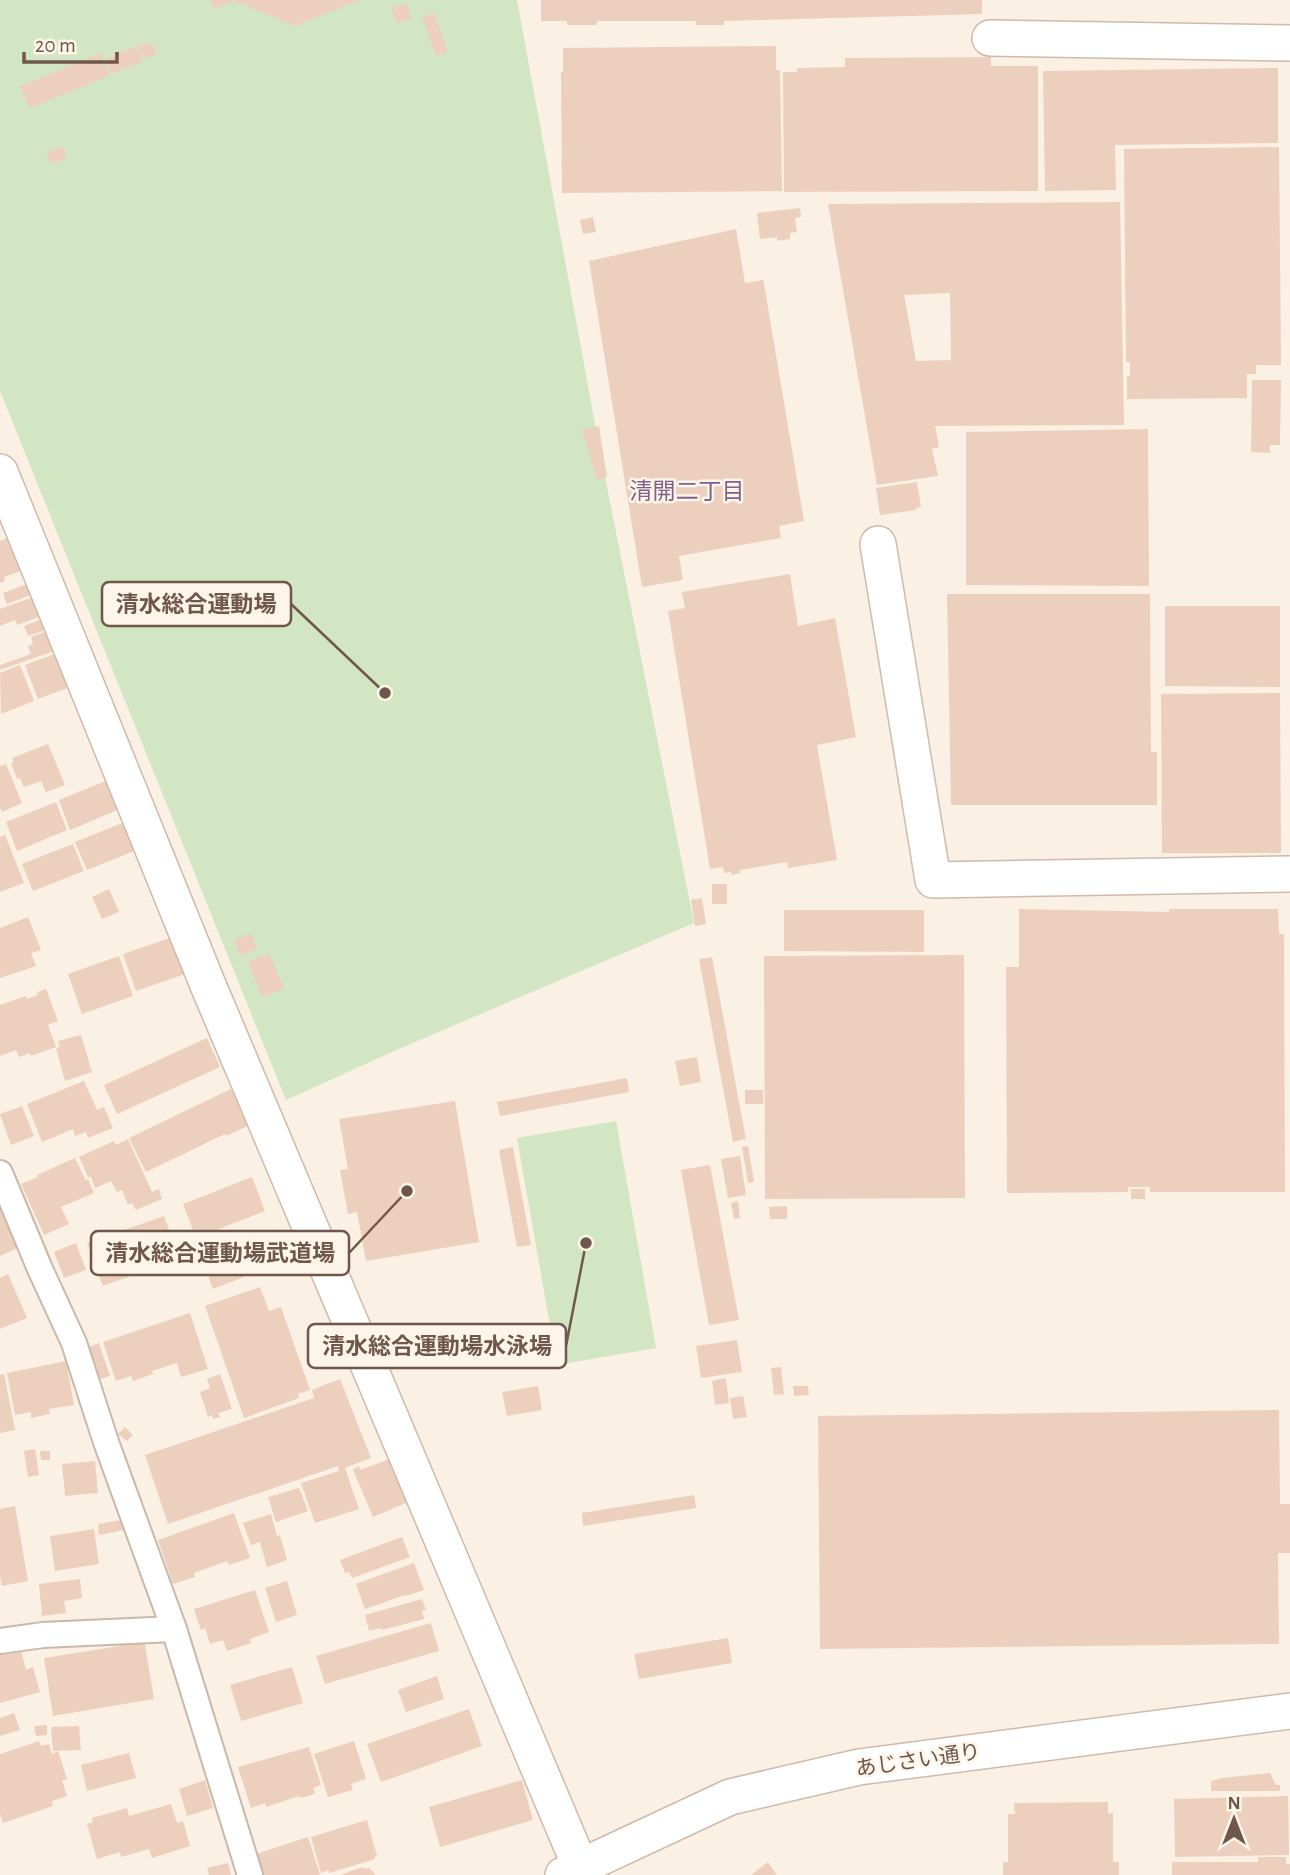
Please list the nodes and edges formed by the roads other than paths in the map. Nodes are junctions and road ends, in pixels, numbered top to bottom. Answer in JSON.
{"nodes":[{"id":1,"x":990,"y":38,"type":"dead end"},
{"id":2,"x":1290,"y":43,"type":"edge"},
{"id":3,"x":0,"y":472,"type":"edge"},
{"id":4,"x":878,"y":544,"type":"dead end"},
{"id":5,"x":1290,"y":874,"type":"edge"},
{"id":6,"x":0,"y":1173,"type":"edge"},
{"id":7,"x":174,"y":1629,"type":"junction"},
{"id":8,"x":0,"y":1642,"type":"edge"},
{"id":9,"x":1290,"y":1711,"type":"edge"},
{"id":10,"x":576,"y":1872,"type":"edge"},
{"id":11,"x":250,"y":1875,"type":"edge"}],
"edges":[{"from":1,"to":2,"type":"street"},
{"from":3,"to":10,"type":"street"},
{"from":4,"to":5,"type":"street"},
{"from":6,"to":7,"type":"street"},
{"from":7,"to":8,"type":"street"},
{"from":7,"to":11,"type":"street"},
{"from":9,"to":10,"type":"street","name":"あじさい通り"}]}
